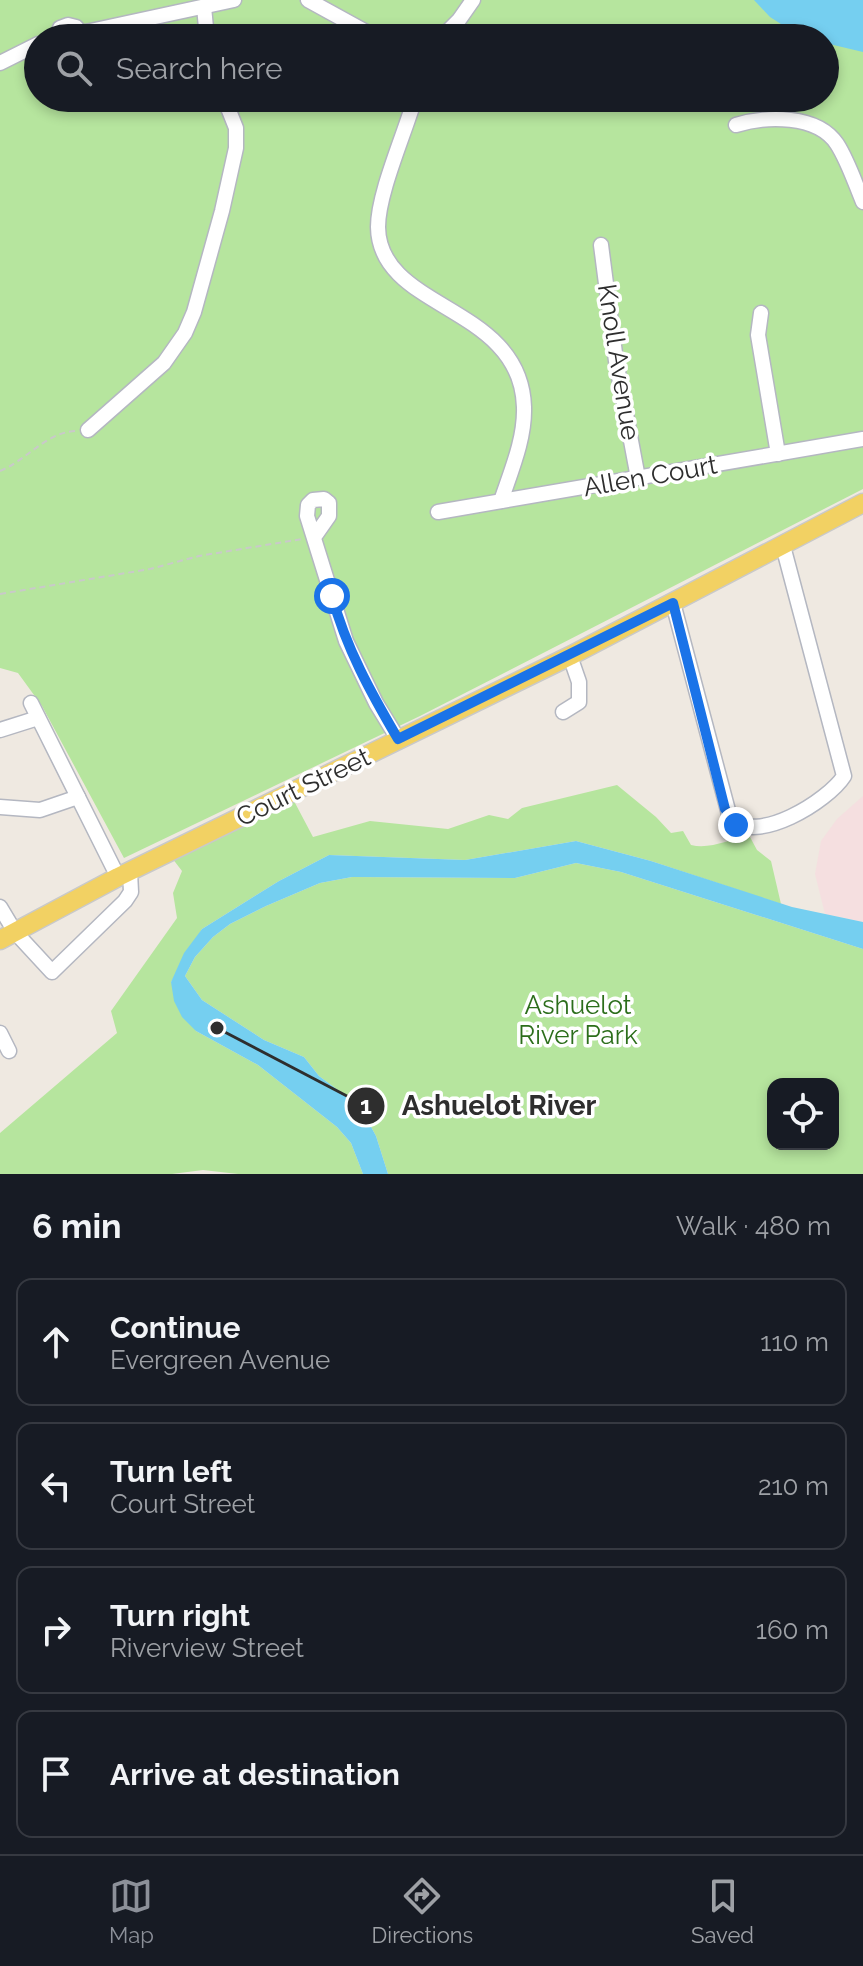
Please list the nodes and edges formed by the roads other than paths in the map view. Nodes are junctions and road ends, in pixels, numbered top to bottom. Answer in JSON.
{"nodes":[{"id":1,"x":234,"y":0,"type":"edge"},
{"id":2,"x":308,"y":0,"type":"edge"},
{"id":3,"x":473,"y":0,"type":"edge"},
{"id":4,"x":204,"y":7,"type":"junction"},
{"id":5,"x":131,"y":24,"type":"edge"},
{"id":6,"x":206,"y":24,"type":"edge"},
{"id":7,"x":352,"y":24,"type":"edge"},
{"id":8,"x":455,"y":24,"type":"edge"},
{"id":9,"x":24,"y":49,"type":"edge"},
{"id":10,"x":0,"y":63,"type":"edge"},
{"id":11,"x":230,"y":112,"type":"edge"},
{"id":12,"x":411,"y":112,"type":"edge"},
{"id":13,"x":736,"y":125,"type":"dead end"},
{"id":14,"x":863,"y":202,"type":"edge"},
{"id":15,"x":601,"y":245,"type":"dead end"},
{"id":16,"x":761,"y":313,"type":"dead end"},
{"id":17,"x":88,"y":430,"type":"road end"},
{"id":18,"x":863,"y":439,"type":"edge"},
{"id":19,"x":778,"y":454,"type":"junction"},
{"id":20,"x":638,"y":478,"type":"junction"},
{"id":21,"x":501,"y":501,"type":"junction"},
{"id":22,"x":863,"y":503,"type":"edge"},
{"id":23,"x":438,"y":512,"type":"dead end"},
{"id":24,"x":315,"y":536,"type":"road end"},
{"id":25,"x":783,"y":546,"type":"junction"},
{"id":26,"x":673,"y":603,"type":"junction"},
{"id":27,"x":570,"y":656,"type":"junction"},
{"id":28,"x":31,"y":703,"type":"dead end"},
{"id":29,"x":563,"y":712,"type":"dead end"},
{"id":30,"x":38,"y":718,"type":"junction"},
{"id":31,"x":0,"y":730,"type":"edge"},
{"id":32,"x":398,"y":739,"type":"junction"},
{"id":33,"x":78,"y":797,"type":"junction"},
{"id":34,"x":0,"y":807,"type":"edge"},
{"id":35,"x":124,"y":874,"type":"junction"},
{"id":36,"x":0,"y":907,"type":"edge"},
{"id":37,"x":8,"y":936,"type":"edge"},
{"id":38,"x":0,"y":1033,"type":"edge"},
{"id":39,"x":9,"y":1051,"type":"dead end"}],
"edges":[{"from":1,"to":4,"type":"street"},
{"from":2,"to":7,"type":"street"},
{"from":3,"to":8,"type":"street"},
{"from":4,"to":5,"type":"street"},
{"from":4,"to":6,"type":"street"},
{"from":9,"to":10,"type":"street"},
{"from":11,"to":17,"type":"street"},
{"from":12,"to":21,"type":"street"},
{"from":13,"to":14,"type":"street"},
{"from":15,"to":20,"type":"street","name":"Knoll Avenue"},
{"from":16,"to":19,"type":"street"},
{"from":18,"to":19,"type":"street","name":"Allen Court"},
{"from":19,"to":20,"type":"street","name":"Allen Court"},
{"from":20,"to":21,"type":"street","name":"Allen Court"},
{"from":21,"to":23,"type":"street","name":"Allen Court"},
{"from":22,"to":25,"type":"main road","name":"Court Street"},
{"from":24,"to":32,"type":"street"},
{"from":25,"to":26,"type":"main road","name":"Court Street"},
{"from":25,"to":26,"type":"street"},
{"from":26,"to":27,"type":"main road","name":"Court Street"},
{"from":27,"to":29,"type":"street"},
{"from":27,"to":32,"type":"main road","name":"Court Street"},
{"from":28,"to":30,"type":"street"},
{"from":30,"to":31,"type":"street"},
{"from":30,"to":33,"type":"street"},
{"from":32,"to":35,"type":"main road","name":"Court Street"},
{"from":33,"to":34,"type":"street"},
{"from":33,"to":35,"type":"street"},
{"from":35,"to":37,"type":"main road","name":"Court Street"},
{"from":35,"to":37,"type":"street"},
{"from":36,"to":37,"type":"street"},
{"from":38,"to":39,"type":"street"}]}
